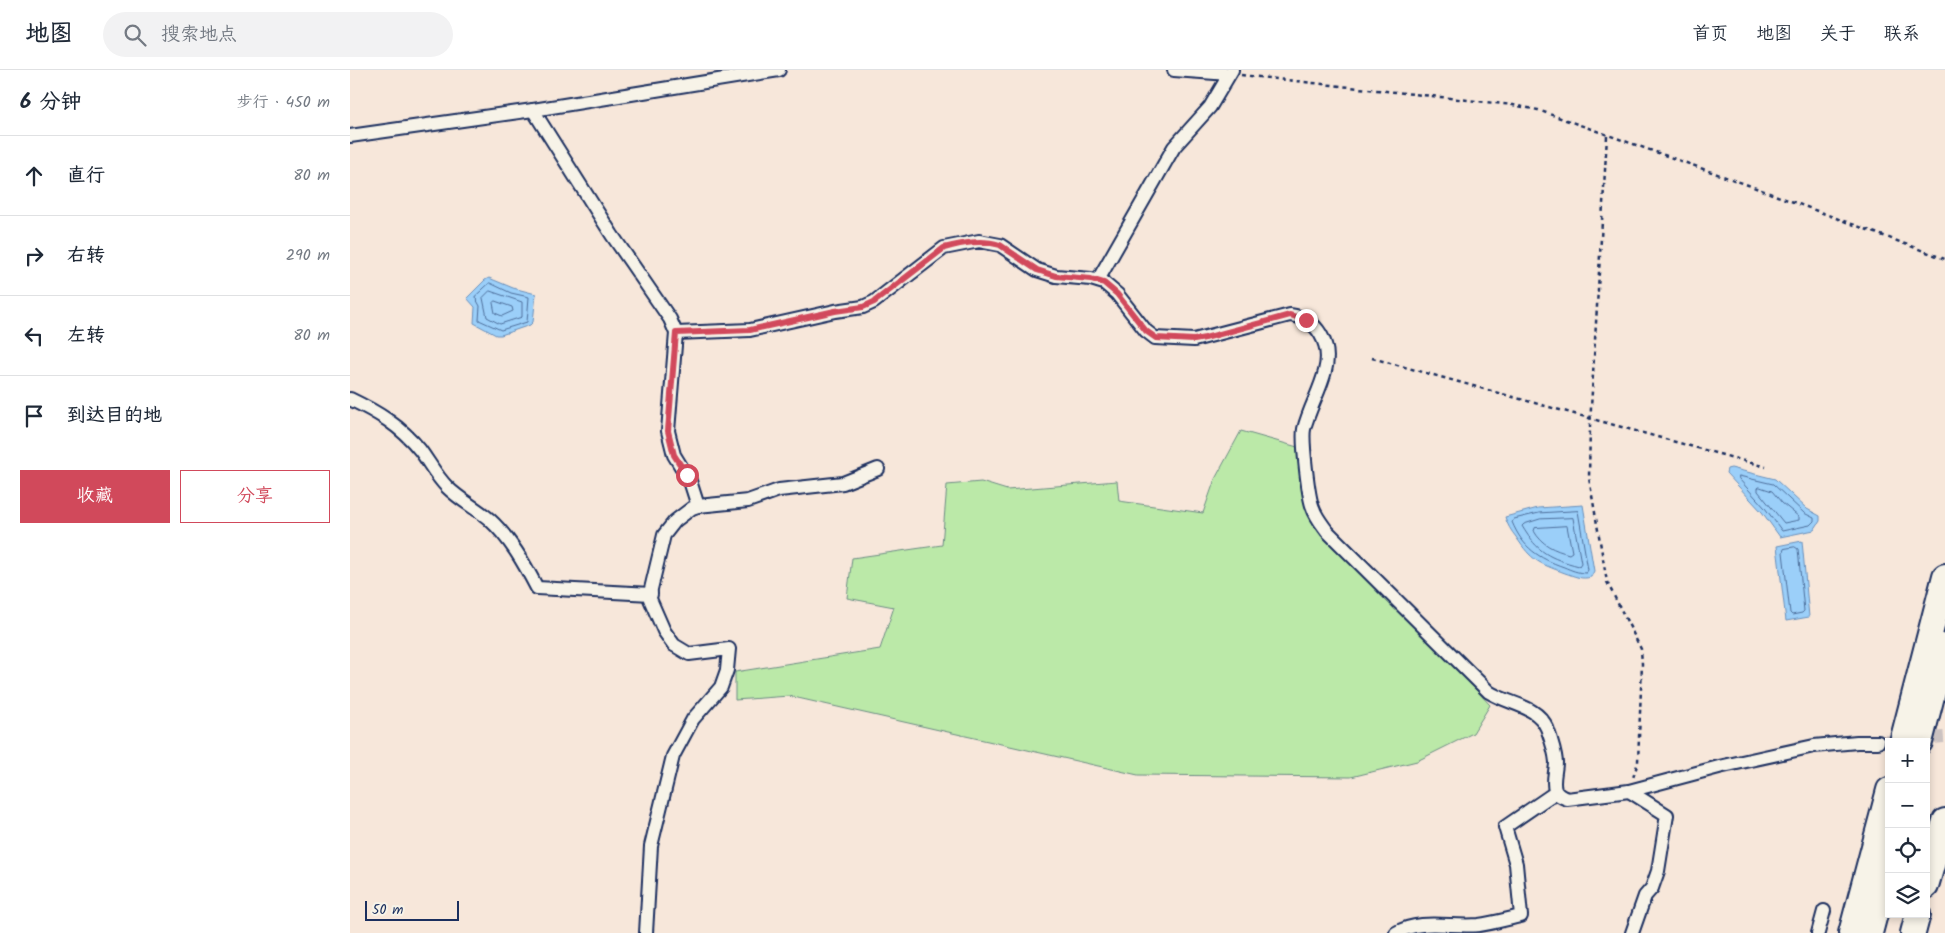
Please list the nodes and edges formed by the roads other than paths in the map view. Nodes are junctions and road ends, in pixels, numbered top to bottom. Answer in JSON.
{"nodes":[{"id":1,"x":779,"y":70,"type":"edge"},
{"id":2,"x":1174,"y":70,"type":"edge"},
{"id":3,"x":1231,"y":72,"type":"edge"},
{"id":4,"x":533,"y":110,"type":"junction"},
{"id":5,"x":350,"y":136,"type":"edge"},
{"id":6,"x":1098,"y":280,"type":"junction"},
{"id":7,"x":676,"y":333,"type":"junction"},
{"id":8,"x":350,"y":399,"type":"edge"},
{"id":9,"x":878,"y":469,"type":"dead end"},
{"id":10,"x":698,"y":506,"type":"junction"},
{"id":11,"x":1945,"y":576,"type":"edge"},
{"id":12,"x":651,"y":594,"type":"junction"},
{"id":13,"x":1945,"y":646,"type":"edge"},
{"id":14,"x":1903,"y":738,"type":"edge"},
{"id":15,"x":1921,"y":738,"type":"edge"},
{"id":16,"x":1878,"y":742,"type":"tunnel mouth"},
{"id":17,"x":1629,"y":791,"type":"junction"},
{"id":18,"x":1556,"y":792,"type":"junction"},
{"id":19,"x":1885,"y":805,"type":"edge"},
{"id":20,"x":1945,"y":822,"type":"edge"},
{"id":21,"x":1886,"y":873,"type":"edge"},
{"id":22,"x":1930,"y":873,"type":"edge"},
{"id":23,"x":1824,"y":911,"type":"dead end"},
{"id":24,"x":1917,"y":918,"type":"edge"},
{"id":25,"x":646,"y":933,"type":"edge"},
{"id":26,"x":1396,"y":933,"type":"edge"},
{"id":27,"x":1632,"y":933,"type":"edge"},
{"id":28,"x":1818,"y":933,"type":"edge"},
{"id":29,"x":1851,"y":933,"type":"edge"},
{"id":30,"x":1870,"y":933,"type":"edge"},
{"id":31,"x":1914,"y":933,"type":"edge"}],
"edges":[{"from":1,"to":4,"type":"street"},
{"from":2,"to":3,"type":"street"},
{"from":3,"to":6,"type":"street"},
{"from":4,"to":5,"type":"street"},
{"from":4,"to":7,"type":"street"},
{"from":6,"to":7,"type":"street"},
{"from":6,"to":18,"type":"street"},
{"from":7,"to":10,"type":"street"},
{"from":8,"to":12,"type":"street"},
{"from":9,"to":10,"type":"street"},
{"from":10,"to":12,"type":"street"},
{"from":11,"to":14,"type":"highway"},
{"from":12,"to":25,"type":"street"},
{"from":13,"to":15,"type":"highway"},
{"from":16,"to":17,"type":"street"},
{"from":17,"to":18,"type":"street"},
{"from":17,"to":27,"type":"street"},
{"from":18,"to":26,"type":"street"},
{"from":19,"to":29,"type":"highway"},
{"from":20,"to":22,"type":"highway"},
{"from":21,"to":30,"type":"highway"},
{"from":23,"to":28,"type":"street"},
{"from":24,"to":31,"type":"highway"}]}
